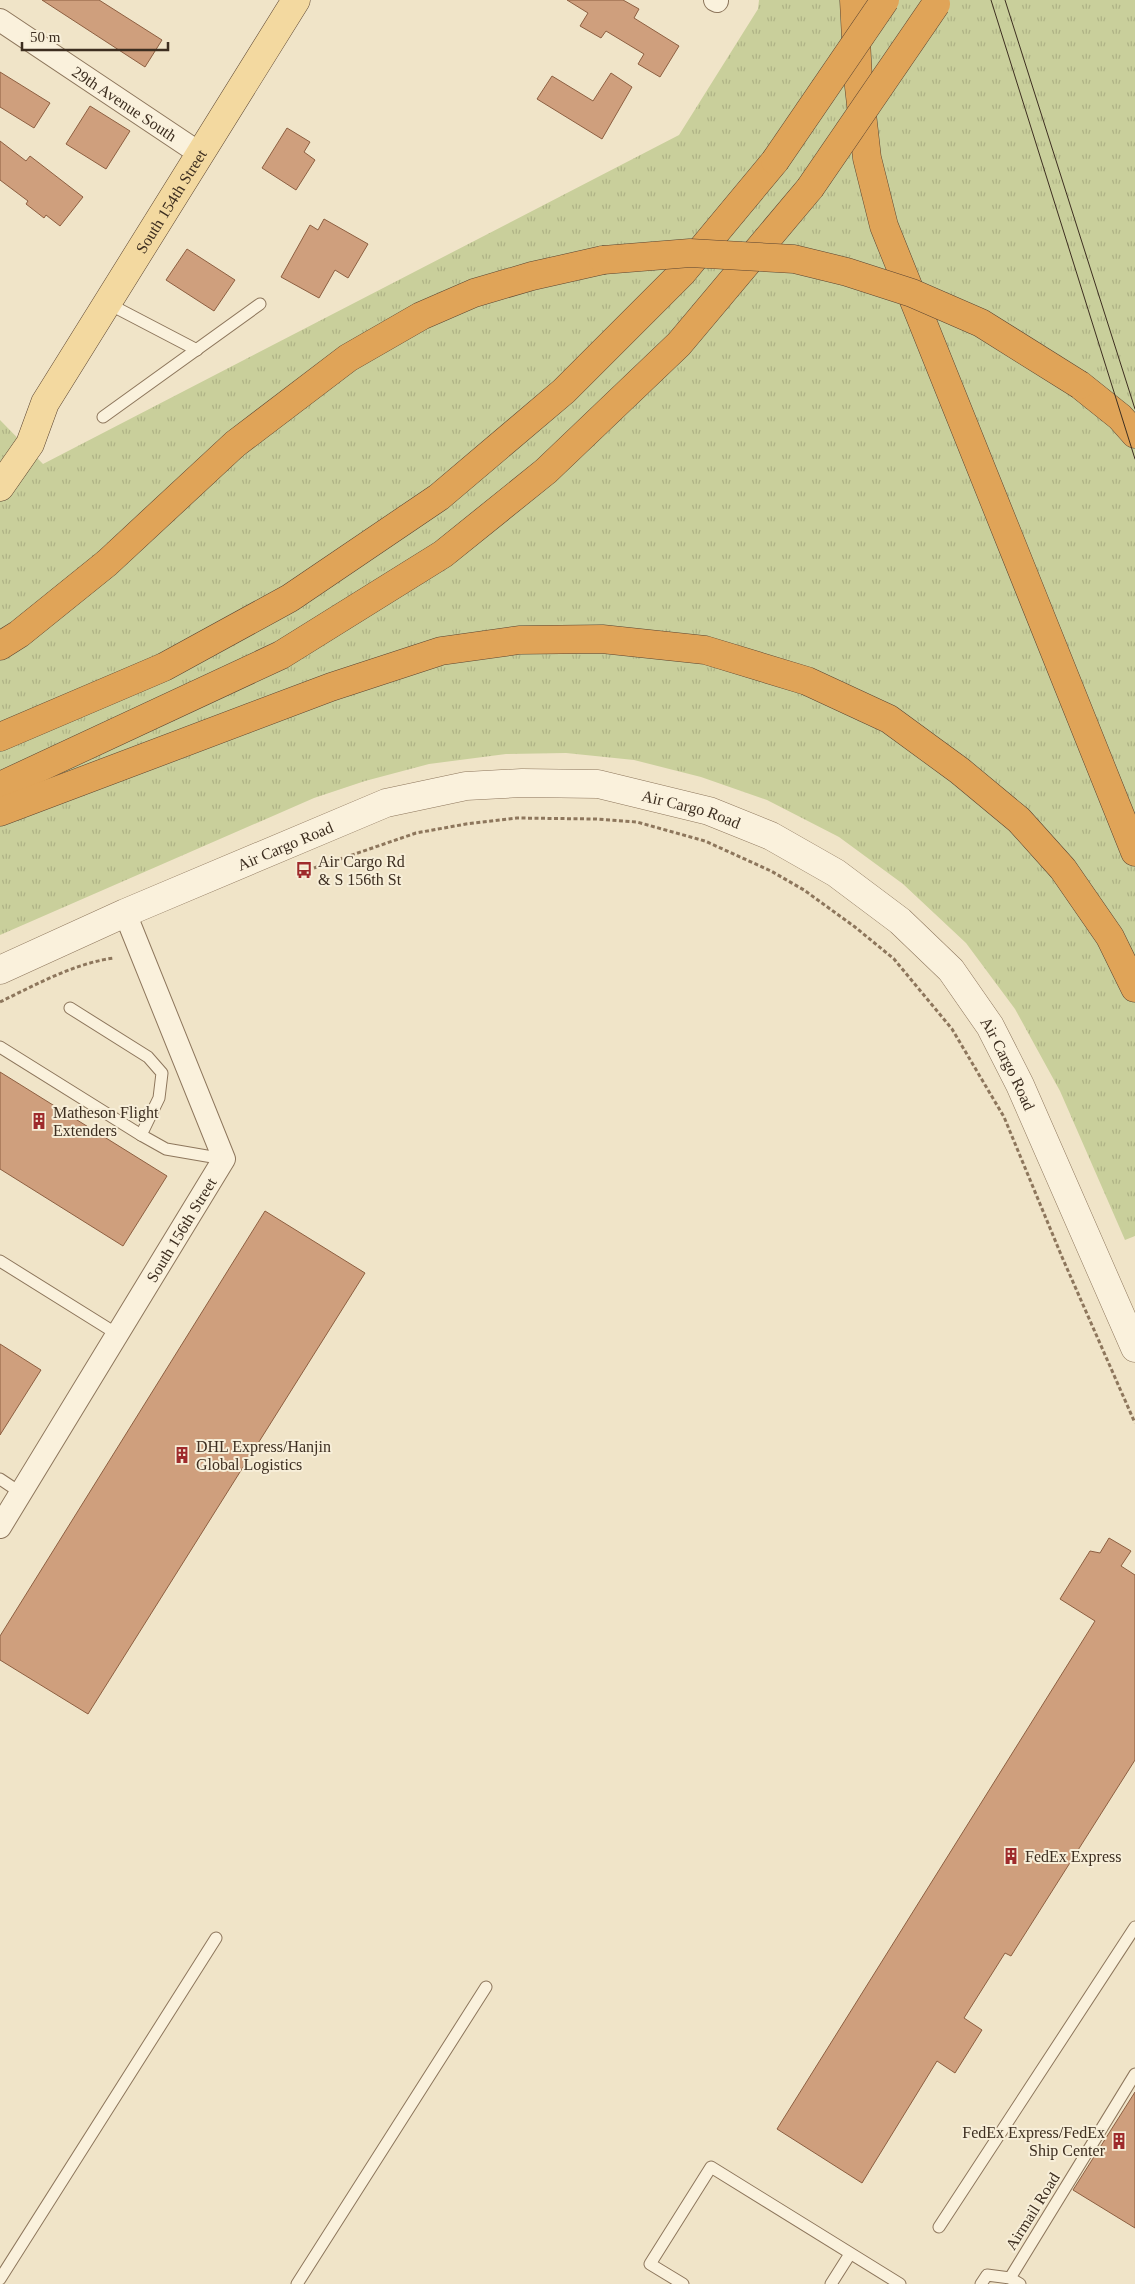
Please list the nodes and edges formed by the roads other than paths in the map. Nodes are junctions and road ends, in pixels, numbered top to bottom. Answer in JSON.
{"nodes":[{"id":1,"x":296,"y":0,"type":"edge"},
{"id":2,"x":854,"y":0,"type":"edge"},
{"id":3,"x":886,"y":0,"type":"edge"},
{"id":4,"x":937,"y":2,"type":"edge"},
{"id":5,"x":0,"y":20,"type":"edge"},
{"id":6,"x":199,"y":153,"type":"junction"},
{"id":7,"x":107,"y":303,"type":"junction"},
{"id":8,"x":260,"y":304,"type":"dead end"},
{"id":9,"x":197,"y":350,"type":"junction"},
{"id":10,"x":45,"y":403,"type":"junction"},
{"id":11,"x":104,"y":417,"type":"dead end"},
{"id":12,"x":1135,"y":434,"type":"edge"},
{"id":13,"x":0,"y":463,"type":"edge"},
{"id":14,"x":0,"y":487,"type":"edge"},
{"id":15,"x":0,"y":646,"type":"edge"},
{"id":16,"x":0,"y":737,"type":"edge"},
{"id":17,"x":0,"y":786,"type":"edge"},
{"id":18,"x":0,"y":812,"type":"edge"},
{"id":19,"x":1135,"y":852,"type":"edge"},
{"id":20,"x":125,"y":913,"type":"junction"},
{"id":21,"x":0,"y":970,"type":"edge"},
{"id":22,"x":1135,"y":988,"type":"edge"},
{"id":23,"x":70,"y":1008,"type":"dead end"},
{"id":24,"x":0,"y":1047,"type":"edge"},
{"id":25,"x":141,"y":1134,"type":"junction"},
{"id":26,"x":224,"y":1159,"type":"junction"},
{"id":27,"x":0,"y":1261,"type":"edge"},
{"id":28,"x":117,"y":1334,"type":"junction"},
{"id":29,"x":1135,"y":1348,"type":"edge"},
{"id":30,"x":0,"y":1479,"type":"edge"},
{"id":31,"x":21,"y":1493,"type":"junction"},
{"id":32,"x":0,"y":1527,"type":"edge"},
{"id":33,"x":1135,"y":1927,"type":"edge"},
{"id":34,"x":216,"y":1938,"type":"dead end"},
{"id":35,"x":486,"y":1987,"type":"dead end"},
{"id":36,"x":1135,"y":2074,"type":"edge"},
{"id":37,"x":939,"y":2226,"type":"dead end"},
{"id":38,"x":850,"y":2254,"type":"junction"},
{"id":39,"x":0,"y":2279,"type":"edge"},
{"id":40,"x":1015,"y":2281,"type":"edge"},
{"id":41,"x":297,"y":2284,"type":"edge"},
{"id":42,"x":683,"y":2284,"type":"edge"},
{"id":43,"x":831,"y":2284,"type":"edge"},
{"id":44,"x":900,"y":2284,"type":"edge"},
{"id":45,"x":981,"y":2284,"type":"edge"}],
"edges":[{"from":1,"to":6,"type":"main road","name":"South 154th Street"},
{"from":2,"to":19,"type":"highway"},
{"from":3,"to":16,"type":"highway","bridge":true},
{"from":4,"to":17,"type":"highway","bridge":true},
{"from":5,"to":6,"type":"street","name":"29th Avenue South"},
{"from":6,"to":7,"type":"main road","name":"South 154th Street"},
{"from":7,"to":9,"type":"lane"},
{"from":7,"to":10,"type":"main road","name":"South 154th Street"},
{"from":8,"to":9,"type":"lane"},
{"from":9,"to":11,"type":"lane"},
{"from":10,"to":13,"type":"main road","name":"South 154th Street"},
{"from":10,"to":14,"type":"main road","name":"South 154th Street"},
{"from":12,"to":15,"type":"highway","bridge":true},
{"from":18,"to":22,"type":"highway"},
{"from":20,"to":21,"type":"street","name":"Air Cargo Road"},
{"from":20,"to":26,"type":"street","name":"South 156th Street"},
{"from":20,"to":29,"type":"street","name":"Air Cargo Road"},
{"from":23,"to":25,"type":"lane"},
{"from":24,"to":25,"type":"lane"},
{"from":25,"to":26,"type":"lane"},
{"from":26,"to":28,"type":"street","name":"South 156th Street"},
{"from":27,"to":28,"type":"lane"},
{"from":28,"to":31,"type":"street","name":"South 156th Street"},
{"from":30,"to":31,"type":"lane"},
{"from":31,"to":32,"type":"street","name":"South 156th Street"},
{"from":33,"to":37,"type":"lane"},
{"from":34,"to":39,"type":"lane"},
{"from":35,"to":41,"type":"lane"},
{"from":36,"to":40,"type":"lane","name":"Airmail Road"},
{"from":38,"to":42,"type":"lane"},
{"from":38,"to":43,"type":"lane"},
{"from":38,"to":44,"type":"lane"},
{"from":40,"to":45,"type":"lane"}]}
